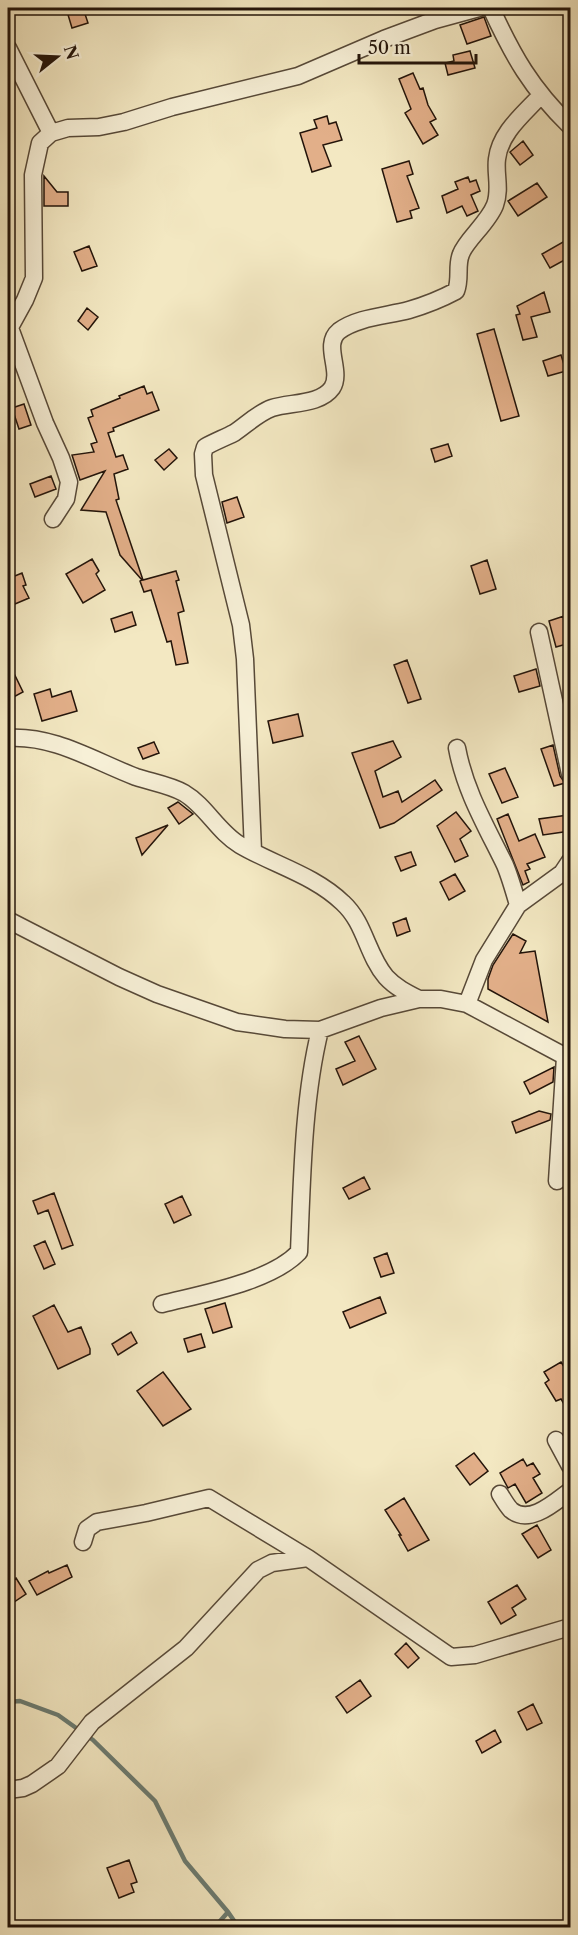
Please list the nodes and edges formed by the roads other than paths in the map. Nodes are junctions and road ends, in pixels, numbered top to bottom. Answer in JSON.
{"nodes":[{"id":1,"x":479,"y":8,"type":"edge"},
{"id":2,"x":491,"y":8,"type":"edge"},
{"id":3,"x":8,"y":48,"type":"edge"},
{"id":4,"x":541,"y":95,"type":"junction"},
{"id":5,"x":570,"y":126,"type":"edge"},
{"id":6,"x":51,"y":133,"type":"junction"},
{"id":7,"x":8,"y":329,"type":"edge"},
{"id":8,"x":53,"y":519,"type":"dead end"},
{"id":9,"x":539,"y":632,"type":"dead end"},
{"id":10,"x":8,"y":738,"type":"edge"},
{"id":11,"x":457,"y":748,"type":"dead end"},
{"id":12,"x":570,"y":774,"type":"edge"},
{"id":13,"x":253,"y":851,"type":"junction"},
{"id":14,"x":570,"y":861,"type":"edge"},
{"id":15,"x":518,"y":905,"type":"junction"},
{"id":16,"x":8,"y":920,"type":"edge"},
{"id":17,"x":419,"y":999,"type":"junction"},
{"id":18,"x":467,"y":1004,"type":"junction"},
{"id":19,"x":320,"y":1030,"type":"junction"},
{"id":20,"x":568,"y":1058,"type":"edge"},
{"id":21,"x":557,"y":1181,"type":"dead end"},
{"id":22,"x":162,"y":1305,"type":"dead end"},
{"id":23,"x":556,"y":1440,"type":"dead end"},
{"id":24,"x":570,"y":1466,"type":"edge"},
{"id":25,"x":570,"y":1491,"type":"edge"},
{"id":26,"x":500,"y":1494,"type":"dead end"},
{"id":27,"x":83,"y":1542,"type":"dead end"},
{"id":28,"x":308,"y":1558,"type":"junction"},
{"id":29,"x":570,"y":1627,"type":"edge"},
{"id":30,"x":8,"y":1790,"type":"edge"}],
"edges":[{"from":1,"to":6,"type":"street"},
{"from":2,"to":4,"type":"street"},
{"from":3,"to":6,"type":"street"},
{"from":4,"to":5,"type":"street"},
{"from":4,"to":13,"type":"street"},
{"from":6,"to":7,"type":"street"},
{"from":7,"to":8,"type":"street"},
{"from":9,"to":12,"type":"street"},
{"from":10,"to":13,"type":"street"},
{"from":11,"to":15,"type":"street"},
{"from":13,"to":17,"type":"street"},
{"from":14,"to":15,"type":"street"},
{"from":15,"to":18,"type":"street"},
{"from":16,"to":19,"type":"street"},
{"from":17,"to":18,"type":"street"},
{"from":17,"to":19,"type":"street"},
{"from":18,"to":20,"type":"street"},
{"from":19,"to":22,"type":"street"},
{"from":20,"to":21,"type":"street"},
{"from":23,"to":24,"type":"street"},
{"from":25,"to":26,"type":"street"},
{"from":27,"to":28,"type":"street"},
{"from":28,"to":29,"type":"street"},
{"from":28,"to":30,"type":"street"}]}
